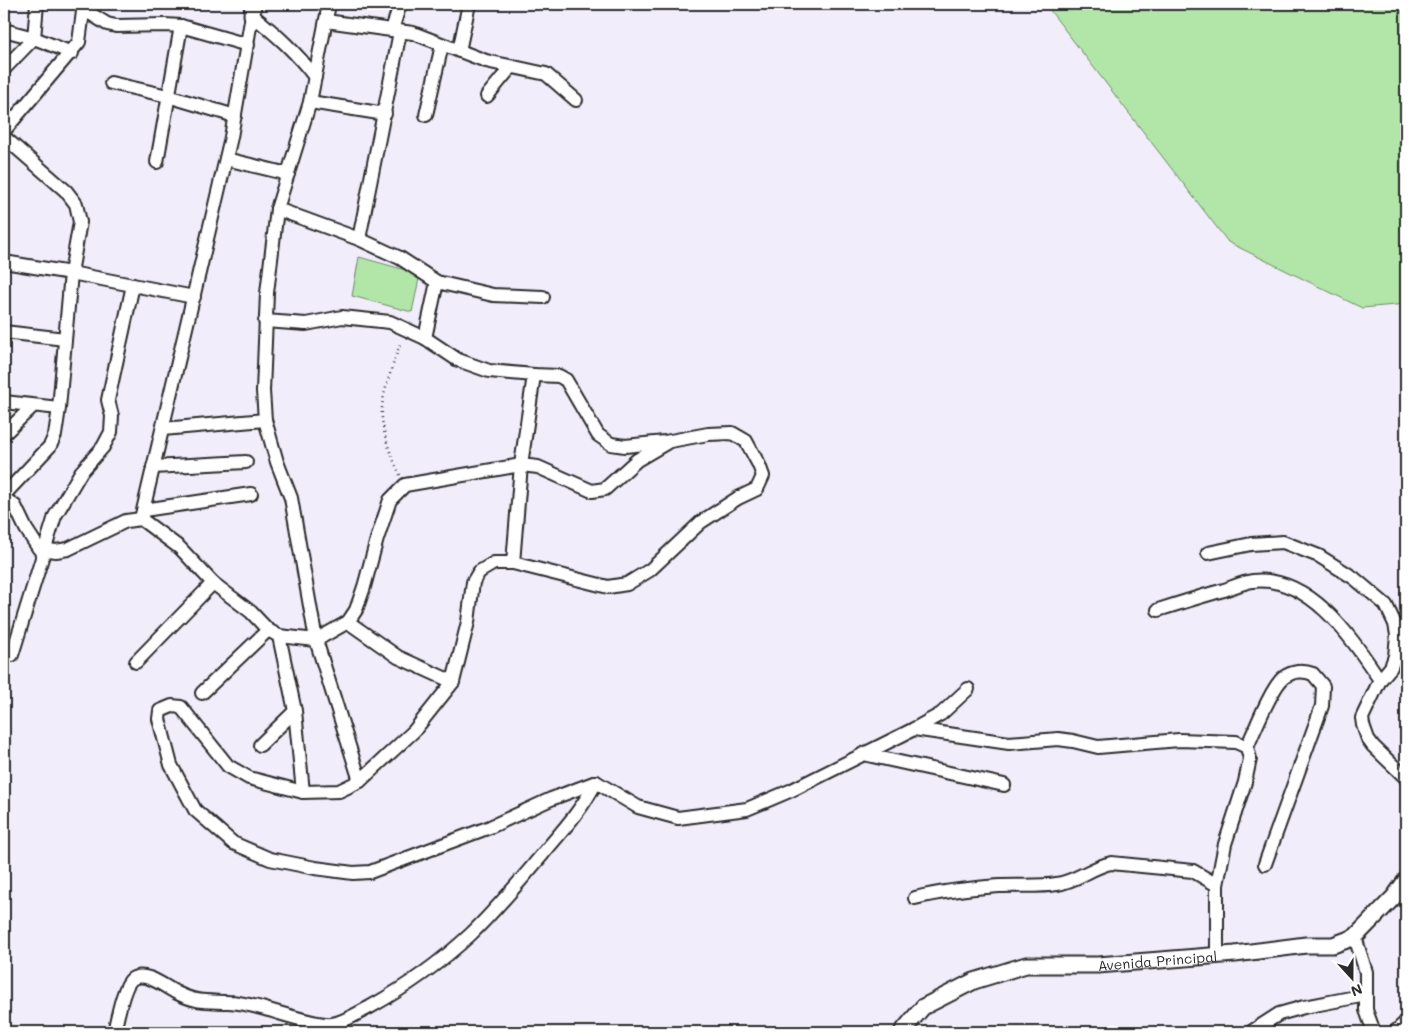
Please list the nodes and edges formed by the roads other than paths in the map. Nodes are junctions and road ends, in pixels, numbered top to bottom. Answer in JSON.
{"nodes":[{"id":1,"x":37,"y":4,"type":"edge"},
{"id":2,"x":329,"y":4,"type":"edge"},
{"id":3,"x":400,"y":4,"type":"edge"},
{"id":4,"x":469,"y":4,"type":"edge"},
{"id":5,"x":83,"y":6,"type":"edge"},
{"id":6,"x":252,"y":9,"type":"edge"},
{"id":7,"x":326,"y":21,"type":"junction"},
{"id":8,"x":181,"y":26,"type":"junction"},
{"id":9,"x":4,"y":30,"type":"edge"},
{"id":10,"x":396,"y":31,"type":"junction"},
{"id":11,"x":34,"y":38,"type":"junction"},
{"id":12,"x":442,"y":45,"type":"junction"},
{"id":13,"x":248,"y":46,"type":"junction"},
{"id":14,"x":459,"y":51,"type":"junction"},
{"id":15,"x":72,"y":53,"type":"junction"},
{"id":16,"x":511,"y":67,"type":"junction"},
{"id":17,"x":4,"y":69,"type":"edge"},
{"id":18,"x":315,"y":77,"type":"junction"},
{"id":19,"x":111,"y":84,"type":"dead end"},
{"id":20,"x":168,"y":96,"type":"junction"},
{"id":21,"x":487,"y":96,"type":"dead end"},
{"id":22,"x":576,"y":100,"type":"dead end"},
{"id":23,"x":310,"y":102,"type":"junction"},
{"id":24,"x":385,"y":114,"type":"junction"},
{"id":25,"x":426,"y":115,"type":"dead end"},
{"id":26,"x":235,"y":116,"type":"junction"},
{"id":27,"x":4,"y":131,"type":"edge"},
{"id":28,"x":4,"y":137,"type":"edge"},
{"id":29,"x":226,"y":159,"type":"junction"},
{"id":30,"x":157,"y":162,"type":"dead end"},
{"id":31,"x":288,"y":174,"type":"junction"},
{"id":32,"x":277,"y":209,"type":"junction"},
{"id":33,"x":359,"y":239,"type":"junction"},
{"id":34,"x":4,"y":262,"type":"edge"},
{"id":35,"x":71,"y":273,"type":"junction"},
{"id":36,"x":437,"y":282,"type":"junction"},
{"id":37,"x":133,"y":285,"type":"junction"},
{"id":38,"x":194,"y":297,"type":"junction"},
{"id":39,"x":544,"y":297,"type":"dead end"},
{"id":40,"x":266,"y":321,"type":"junction"},
{"id":41,"x":4,"y":332,"type":"edge"},
{"id":42,"x":425,"y":338,"type":"junction"},
{"id":43,"x":65,"y":339,"type":"junction"},
{"id":44,"x":534,"y":375,"type":"junction"},
{"id":45,"x":4,"y":402,"type":"edge"},
{"id":46,"x":33,"y":406,"type":"junction"},
{"id":47,"x":59,"y":408,"type":"junction"},
{"id":48,"x":266,"y":420,"type":"junction"},
{"id":49,"x":163,"y":429,"type":"junction"},
{"id":50,"x":4,"y":434,"type":"edge"},
{"id":51,"x":670,"y":441,"type":"junction"},
{"id":52,"x":246,"y":462,"type":"dead end"},
{"id":53,"x":521,"y":465,"type":"junction"},
{"id":54,"x":154,"y":467,"type":"junction"},
{"id":55,"x":251,"y":494,"type":"dead end"},
{"id":56,"x":4,"y":497,"type":"edge"},
{"id":57,"x":142,"y":514,"type":"junction"},
{"id":58,"x":44,"y":550,"type":"junction"},
{"id":59,"x":1208,"y":553,"type":"dead end"},
{"id":60,"x":513,"y":563,"type":"junction"},
{"id":61,"x":213,"y":583,"type":"junction"},
{"id":62,"x":1158,"y":610,"type":"dead end"},
{"id":63,"x":348,"y":622,"type":"junction"},
{"id":64,"x":268,"y":630,"type":"junction"},
{"id":65,"x":279,"y":636,"type":"junction"},
{"id":66,"x":316,"y":640,"type":"junction"},
{"id":67,"x":12,"y":655,"type":"dead end"},
{"id":68,"x":136,"y":662,"type":"dead end"},
{"id":69,"x":1380,"y":680,"type":"junction"},
{"id":70,"x":453,"y":682,"type":"junction"},
{"id":71,"x":968,"y":689,"type":"dead end"},
{"id":72,"x":202,"y":694,"type":"dead end"},
{"id":73,"x":295,"y":711,"type":"junction"},
{"id":74,"x":914,"y":729,"type":"junction"},
{"id":75,"x":260,"y":745,"type":"dead end"},
{"id":76,"x":1247,"y":748,"type":"junction"},
{"id":77,"x":863,"y":754,"type":"junction"},
{"id":78,"x":1406,"y":778,"type":"edge"},
{"id":79,"x":360,"y":781,"type":"junction"},
{"id":80,"x":596,"y":782,"type":"junction"},
{"id":81,"x":1004,"y":785,"type":"dead end"},
{"id":82,"x":303,"y":792,"type":"junction"},
{"id":83,"x":1265,"y":864,"type":"dead end"},
{"id":84,"x":1406,"y":880,"type":"edge"},
{"id":85,"x":1216,"y":885,"type":"junction"},
{"id":86,"x":915,"y":898,"type":"dead end"},
{"id":87,"x":1355,"y":937,"type":"junction"},
{"id":88,"x":1218,"y":955,"type":"junction"},
{"id":89,"x":1366,"y":995,"type":"junction"},
{"id":90,"x":1406,"y":1022,"type":"edge"},
{"id":91,"x":333,"y":1028,"type":"edge"},
{"id":92,"x":1370,"y":1031,"type":"edge"},
{"id":93,"x":114,"y":1032,"type":"edge"},
{"id":94,"x":902,"y":1032,"type":"edge"},
{"id":95,"x":1251,"y":1032,"type":"edge"},
{"id":96,"x":1395,"y":1032,"type":"edge"}],
"edges":[{"from":1,"to":11,"type":"street"},
{"from":2,"to":7,"type":"street"},
{"from":3,"to":10,"type":"street"},
{"from":4,"to":14,"type":"street"},
{"from":5,"to":8,"type":"street"},
{"from":5,"to":15,"type":"street"},
{"from":6,"to":13,"type":"street"},
{"from":6,"to":18,"type":"street"},
{"from":7,"to":10,"type":"street"},
{"from":7,"to":18,"type":"street"},
{"from":8,"to":13,"type":"street"},
{"from":8,"to":20,"type":"street"},
{"from":9,"to":11,"type":"street"},
{"from":10,"to":12,"type":"street"},
{"from":10,"to":24,"type":"street"},
{"from":11,"to":15,"type":"street"},
{"from":11,"to":17,"type":"street"},
{"from":12,"to":14,"type":"street"},
{"from":12,"to":25,"type":"street"},
{"from":13,"to":26,"type":"street"},
{"from":14,"to":16,"type":"street"},
{"from":15,"to":27,"type":"street"},
{"from":16,"to":21,"type":"street"},
{"from":16,"to":22,"type":"street"},
{"from":18,"to":23,"type":"street"},
{"from":19,"to":20,"type":"street"},
{"from":20,"to":26,"type":"street"},
{"from":20,"to":30,"type":"street"},
{"from":23,"to":24,"type":"street"},
{"from":23,"to":31,"type":"street"},
{"from":24,"to":33,"type":"street"},
{"from":26,"to":29,"type":"street"},
{"from":28,"to":35,"type":"street"},
{"from":29,"to":31,"type":"street"},
{"from":29,"to":38,"type":"street"},
{"from":31,"to":32,"type":"street"},
{"from":32,"to":33,"type":"street"},
{"from":32,"to":40,"type":"street"},
{"from":33,"to":36,"type":"street"},
{"from":34,"to":35,"type":"street"},
{"from":35,"to":37,"type":"street"},
{"from":35,"to":43,"type":"street"},
{"from":36,"to":39,"type":"street"},
{"from":36,"to":42,"type":"street"},
{"from":37,"to":38,"type":"street"},
{"from":37,"to":58,"type":"street"},
{"from":38,"to":49,"type":"street"},
{"from":40,"to":42,"type":"street"},
{"from":40,"to":48,"type":"street"},
{"from":41,"to":43,"type":"street"},
{"from":42,"to":44,"type":"street"},
{"from":43,"to":47,"type":"street"},
{"from":44,"to":51,"type":"street"},
{"from":44,"to":53,"type":"street"},
{"from":45,"to":46,"type":"street"},
{"from":46,"to":47,"type":"street"},
{"from":46,"to":50,"type":"street"},
{"from":47,"to":56,"type":"street"},
{"from":48,"to":49,"type":"street"},
{"from":48,"to":66,"type":"street"},
{"from":49,"to":54,"type":"street"},
{"from":51,"to":53,"type":"street"},
{"from":51,"to":60,"type":"street"},
{"from":52,"to":54,"type":"street"},
{"from":53,"to":60,"type":"street"},
{"from":53,"to":63,"type":"street"},
{"from":54,"to":57,"type":"street"},
{"from":55,"to":57,"type":"street"},
{"from":56,"to":58,"type":"street"},
{"from":57,"to":58,"type":"street"},
{"from":57,"to":61,"type":"street"},
{"from":58,"to":67,"type":"street"},
{"from":59,"to":69,"type":"street"},
{"from":60,"to":70,"type":"street"},
{"from":61,"to":64,"type":"street"},
{"from":61,"to":68,"type":"street"},
{"from":62,"to":69,"type":"street"},
{"from":63,"to":66,"type":"street"},
{"from":63,"to":70,"type":"street"},
{"from":64,"to":65,"type":"street"},
{"from":64,"to":72,"type":"street"},
{"from":65,"to":66,"type":"street"},
{"from":65,"to":73,"type":"street"},
{"from":66,"to":79,"type":"street"},
{"from":69,"to":78,"type":"street"},
{"from":70,"to":79,"type":"street"},
{"from":71,"to":74,"type":"street"},
{"from":73,"to":75,"type":"street"},
{"from":73,"to":82,"type":"street"},
{"from":74,"to":76,"type":"street"},
{"from":74,"to":77,"type":"street"},
{"from":76,"to":83,"type":"street"},
{"from":76,"to":85,"type":"street"},
{"from":77,"to":80,"type":"street"},
{"from":77,"to":81,"type":"street"},
{"from":79,"to":82,"type":"street"},
{"from":80,"to":82,"type":"street"},
{"from":80,"to":91,"type":"street"},
{"from":84,"to":87,"type":"street","name":"Avenida Principal"},
{"from":85,"to":86,"type":"street"},
{"from":85,"to":88,"type":"street"},
{"from":87,"to":88,"type":"street","name":"Avenida Principal"},
{"from":87,"to":89,"type":"street"},
{"from":88,"to":94,"type":"street","name":"Avenida Principal"},
{"from":89,"to":92,"type":"street"},
{"from":89,"to":95,"type":"street"},
{"from":90,"to":96,"type":"street"},
{"from":91,"to":93,"type":"street"}]}
